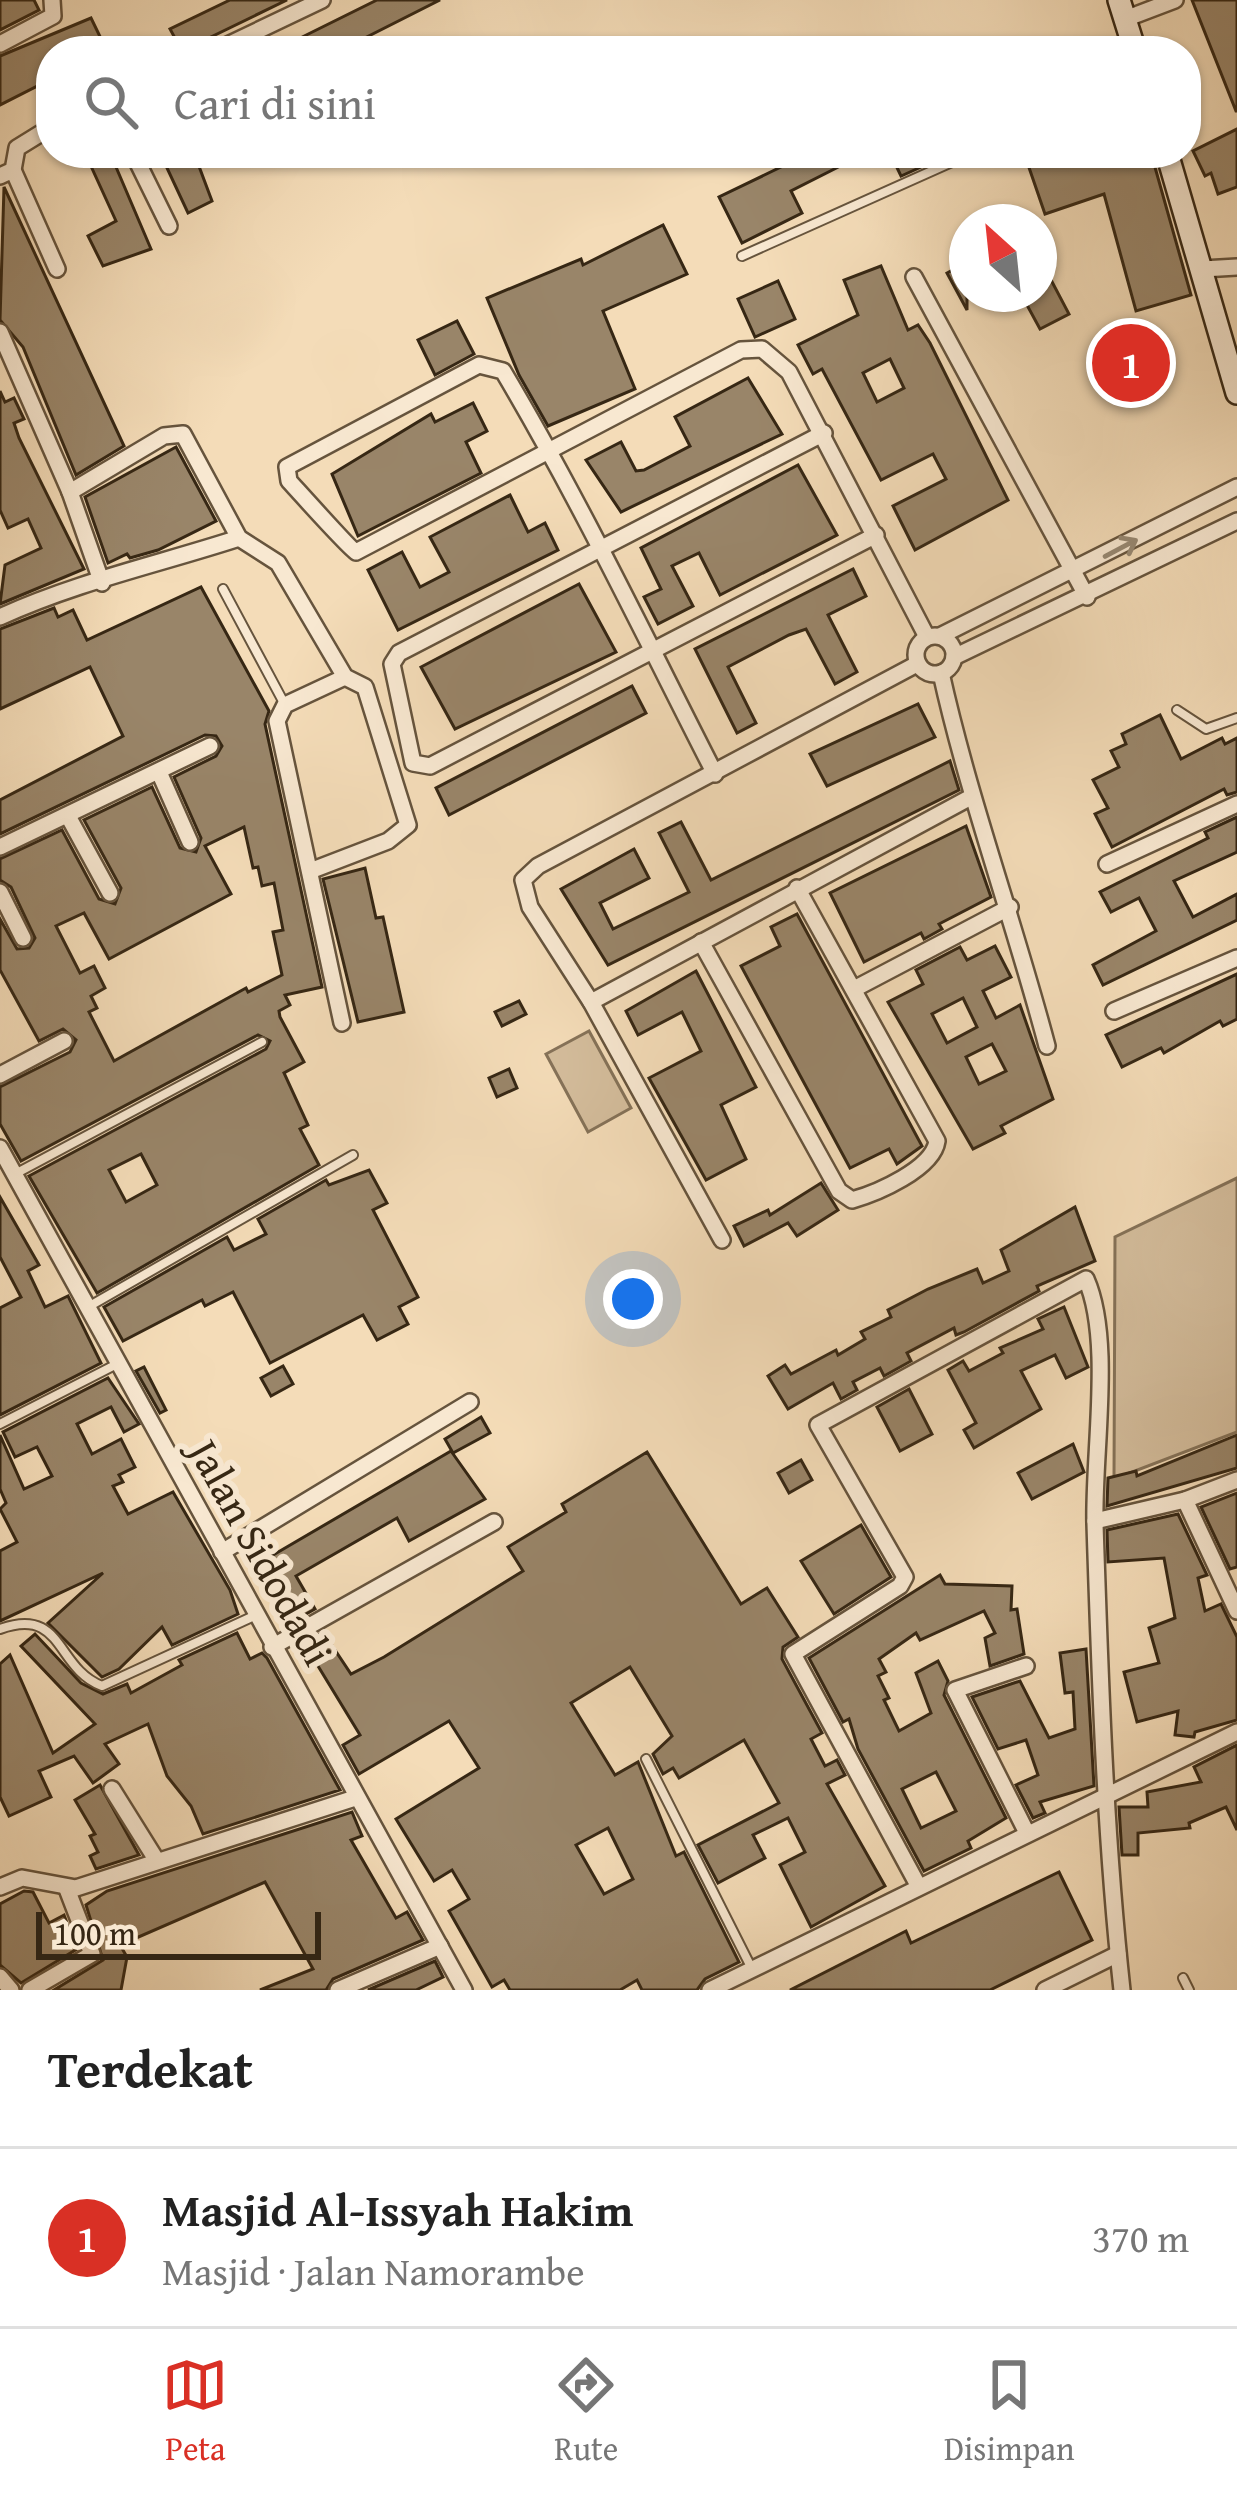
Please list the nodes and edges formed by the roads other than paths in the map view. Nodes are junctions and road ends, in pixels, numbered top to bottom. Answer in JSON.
{"nodes":[{"id":1,"x":52,"y":0,"type":"edge"},
{"id":2,"x":322,"y":0,"type":"edge"},
{"id":3,"x":1175,"y":0,"type":"edge"},
{"id":4,"x":1122,"y":9,"type":"edge"},
{"id":5,"x":246,"y":36,"type":"edge"},
{"id":6,"x":0,"y":44,"type":"edge"},
{"id":7,"x":36,"y":136,"type":"edge"},
{"id":8,"x":140,"y":168,"type":"edge"},
{"id":9,"x":939,"y":168,"type":"edge"},
{"id":10,"x":1172,"y":168,"type":"edge"},
{"id":11,"x":7,"y":173,"type":"edge"},
{"id":12,"x":169,"y":226,"type":"dead end"},
{"id":13,"x":742,"y":256,"type":"dead end"},
{"id":14,"x":1237,"y":267,"type":"edge"},
{"id":15,"x":57,"y":269,"type":"dead end"},
{"id":16,"x":1203,"y":269,"type":"junction"},
{"id":17,"x":914,"y":277,"type":"dead end"},
{"id":18,"x":0,"y":332,"type":"edge"},
{"id":19,"x":1237,"y":393,"type":"edge"},
{"id":20,"x":824,"y":433,"type":"junction"},
{"id":21,"x":545,"y":454,"type":"junction"},
{"id":22,"x":1237,"y":487,"type":"edge"},
{"id":23,"x":70,"y":492,"type":"junction"},
{"id":24,"x":1237,"y":521,"type":"edge"},
{"id":25,"x":876,"y":535,"type":"junction"},
{"id":26,"x":238,"y":538,"type":"junction"},
{"id":27,"x":598,"y":550,"type":"junction"},
{"id":28,"x":1075,"y":572,"type":"junction"},
{"id":29,"x":102,"y":583,"type":"junction"},
{"id":30,"x":223,"y":589,"type":"dead end"},
{"id":31,"x":1088,"y":597,"type":"junction"},
{"id":32,"x":0,"y":617,"type":"edge"},
{"id":33,"x":934,"y":636,"type":"junction"},
{"id":34,"x":651,"y":650,"type":"junction"},
{"id":35,"x":954,"y":657,"type":"junction"},
{"id":36,"x":917,"y":664,"type":"junction"},
{"id":37,"x":941,"y":673,"type":"junction"},
{"id":38,"x":345,"y":677,"type":"junction"},
{"id":39,"x":284,"y":705,"type":"junction"},
{"id":40,"x":1177,"y":710,"type":"dead end"},
{"id":41,"x":1237,"y":718,"type":"edge"},
{"id":42,"x":210,"y":746,"type":"dead end"},
{"id":43,"x":159,"y":772,"type":"junction"},
{"id":44,"x":716,"y":774,"type":"junction"},
{"id":45,"x":971,"y":796,"type":"junction"},
{"id":46,"x":1237,"y":804,"type":"edge"},
{"id":47,"x":68,"y":815,"type":"junction"},
{"id":48,"x":190,"y":842,"type":"dead end"},
{"id":49,"x":0,"y":847,"type":"edge"},
{"id":50,"x":1107,"y":864,"type":"dead end"},
{"id":51,"x":310,"y":871,"type":"junction"},
{"id":52,"x":797,"y":888,"type":"junction"},
{"id":53,"x":0,"y":892,"type":"edge"},
{"id":54,"x":110,"y":893,"type":"dead end"},
{"id":55,"x":1010,"y":907,"type":"junction"},
{"id":56,"x":22,"y":938,"type":"dead end"},
{"id":57,"x":701,"y":942,"type":"junction"},
{"id":58,"x":1237,"y":958,"type":"edge"},
{"id":59,"x":856,"y":988,"type":"junction"},
{"id":60,"x":590,"y":1002,"type":"junction"},
{"id":61,"x":1114,"y":1011,"type":"dead end"},
{"id":62,"x":342,"y":1023,"type":"dead end"},
{"id":63,"x":64,"y":1041,"type":"dead end"},
{"id":64,"x":262,"y":1042,"type":"dead end"},
{"id":65,"x":1047,"y":1046,"type":"dead end"},
{"id":66,"x":0,"y":1076,"type":"edge"},
{"id":67,"x":0,"y":1148,"type":"edge"},
{"id":68,"x":353,"y":1155,"type":"dead end"},
{"id":69,"x":15,"y":1174,"type":"junction"},
{"id":70,"x":722,"y":1240,"type":"dead end"},
{"id":71,"x":87,"y":1307,"type":"junction"},
{"id":72,"x":117,"y":1364,"type":"junction"},
{"id":73,"x":470,"y":1402,"type":"dead end"},
{"id":74,"x":0,"y":1424,"type":"edge"},
{"id":75,"x":1237,"y":1480,"type":"edge"},
{"id":76,"x":1185,"y":1500,"type":"junction"},
{"id":77,"x":1095,"y":1521,"type":"junction"},
{"id":78,"x":494,"y":1522,"type":"dead end"},
{"id":79,"x":222,"y":1552,"type":"junction"},
{"id":80,"x":1237,"y":1611,"type":"edge"},
{"id":81,"x":254,"y":1616,"type":"junction"},
{"id":82,"x":0,"y":1629,"type":"edge"},
{"id":83,"x":272,"y":1647,"type":"junction"},
{"id":84,"x":1026,"y":1666,"type":"dead end"},
{"id":85,"x":1237,"y":1732,"type":"edge"},
{"id":86,"x":646,"y":1759,"type":"dead end"},
{"id":87,"x":112,"y":1789,"type":"dead end"},
{"id":88,"x":1104,"y":1794,"type":"junction"},
{"id":89,"x":355,"y":1798,"type":"junction"},
{"id":90,"x":1026,"y":1831,"type":"junction"},
{"id":91,"x":158,"y":1862,"type":"junction"},
{"id":92,"x":0,"y":1887,"type":"edge"},
{"id":93,"x":919,"y":1887,"type":"junction"},
{"id":94,"x":67,"y":1889,"type":"junction"},
{"id":95,"x":440,"y":1946,"type":"junction"},
{"id":96,"x":1118,"y":1954,"type":"junction"},
{"id":97,"x":752,"y":1969,"type":"junction"},
{"id":98,"x":0,"y":1977,"type":"edge"},
{"id":99,"x":1183,"y":1978,"type":"dead end"},
{"id":100,"x":11,"y":1990,"type":"edge"},
{"id":101,"x":30,"y":1990,"type":"edge"},
{"id":102,"x":338,"y":1990,"type":"edge"},
{"id":103,"x":464,"y":1990,"type":"edge"},
{"id":104,"x":710,"y":1990,"type":"edge"},
{"id":105,"x":1045,"y":1990,"type":"edge"},
{"id":106,"x":1122,"y":1990,"type":"edge"},
{"id":107,"x":1189,"y":1990,"type":"edge"}],
"edges":[{"from":1,"to":6,"type":"street"},
{"from":2,"to":5,"type":"street"},
{"from":3,"to":4,"type":"street"},
{"from":7,"to":11,"type":"street"},
{"from":8,"to":12,"type":"street"},
{"from":9,"to":13,"type":"lane"},
{"from":10,"to":16,"type":"main road"},
{"from":11,"to":15,"type":"street"},
{"from":14,"to":16,"type":"street"},
{"from":16,"to":19,"type":"main road"},
{"from":17,"to":28,"type":"street"},
{"from":18,"to":23,"type":"street"},
{"from":20,"to":21,"type":"street"},
{"from":20,"to":25,"type":"street"},
{"from":20,"to":27,"type":"street"},
{"from":21,"to":21,"type":"street"},
{"from":21,"to":27,"type":"street"},
{"from":28,"to":22,"type":"street","one_way":true},
{"from":23,"to":26,"type":"street"},
{"from":23,"to":29,"type":"street"},
{"from":24,"to":31,"type":"street"},
{"from":25,"to":33,"type":"street"},
{"from":25,"to":34,"type":"street"},
{"from":26,"to":29,"type":"street"},
{"from":26,"to":38,"type":"street"},
{"from":27,"to":34,"type":"street"},
{"from":27,"to":34,"type":"street"},
{"from":28,"to":31,"type":"street"},
{"from":28,"to":33,"type":"street"},
{"from":29,"to":32,"type":"street"},
{"from":30,"to":39,"type":"lane"},
{"from":31,"to":35,"type":"street"},
{"from":33,"to":35,"type":"street"},
{"from":33,"to":36,"type":"street"},
{"from":34,"to":44,"type":"street"},
{"from":35,"to":37,"type":"street"},
{"from":36,"to":37,"type":"street"},
{"from":36,"to":44,"type":"street"},
{"from":37,"to":45,"type":"street"},
{"from":38,"to":39,"type":"street"},
{"from":38,"to":51,"type":"street"},
{"from":39,"to":51,"type":"street"},
{"from":40,"to":41,"type":"lane"},
{"from":42,"to":43,"type":"street"},
{"from":43,"to":47,"type":"street"},
{"from":43,"to":48,"type":"street"},
{"from":44,"to":60,"type":"street"},
{"from":45,"to":52,"type":"street"},
{"from":45,"to":55,"type":"street"},
{"from":46,"to":50,"type":"street"},
{"from":47,"to":49,"type":"street"},
{"from":47,"to":54,"type":"street"},
{"from":51,"to":62,"type":"street"},
{"from":52,"to":57,"type":"street"},
{"from":52,"to":59,"type":"street"},
{"from":53,"to":56,"type":"street"},
{"from":55,"to":59,"type":"street"},
{"from":55,"to":65,"type":"street"},
{"from":57,"to":59,"type":"street"},
{"from":57,"to":60,"type":"street"},
{"from":58,"to":61,"type":"street"},
{"from":60,"to":70,"type":"street"},
{"from":63,"to":66,"type":"street"},
{"from":64,"to":69,"type":"lane"},
{"from":67,"to":69,"type":"street","name":"Jalan Sidodadi"},
{"from":68,"to":71,"type":"lane"},
{"from":69,"to":71,"type":"street","name":"Jalan Sidodadi"},
{"from":71,"to":72,"type":"street","name":"Jalan Sidodadi"},
{"from":72,"to":74,"type":"lane"},
{"from":72,"to":79,"type":"street","name":"Jalan Sidodadi"},
{"from":73,"to":79,"type":"street"},
{"from":75,"to":76,"type":"street"},
{"from":76,"to":77,"type":"street"},
{"from":76,"to":80,"type":"street"},
{"from":77,"to":88,"type":"street"},
{"from":77,"to":93,"type":"street"},
{"from":78,"to":83,"type":"street"},
{"from":79,"to":81,"type":"street","name":"Jalan Sidodadi"},
{"from":81,"to":82,"type":"lane"},
{"from":81,"to":83,"type":"street","name":"Jalan Sidodadi"},
{"from":83,"to":89,"type":"street","name":"Jalan Sidodadi"},
{"from":84,"to":90,"type":"street"},
{"from":85,"to":88,"type":"street"},
{"from":86,"to":97,"type":"lane"},
{"from":87,"to":91,"type":"street"},
{"from":88,"to":90,"type":"street"},
{"from":88,"to":96,"type":"street"},
{"from":89,"to":91,"type":"street"},
{"from":89,"to":95,"type":"street","name":"Jalan Sidodadi"},
{"from":90,"to":93,"type":"street"},
{"from":91,"to":94,"type":"street"},
{"from":92,"to":94,"type":"street"},
{"from":93,"to":97,"type":"street"},
{"from":94,"to":101,"type":"street"},
{"from":95,"to":102,"type":"street"},
{"from":95,"to":103,"type":"street","name":"Jalan Sidodadi"},
{"from":96,"to":105,"type":"street"},
{"from":96,"to":106,"type":"street"},
{"from":97,"to":104,"type":"street"},
{"from":98,"to":100,"type":"street"},
{"from":99,"to":107,"type":"lane"}]}
